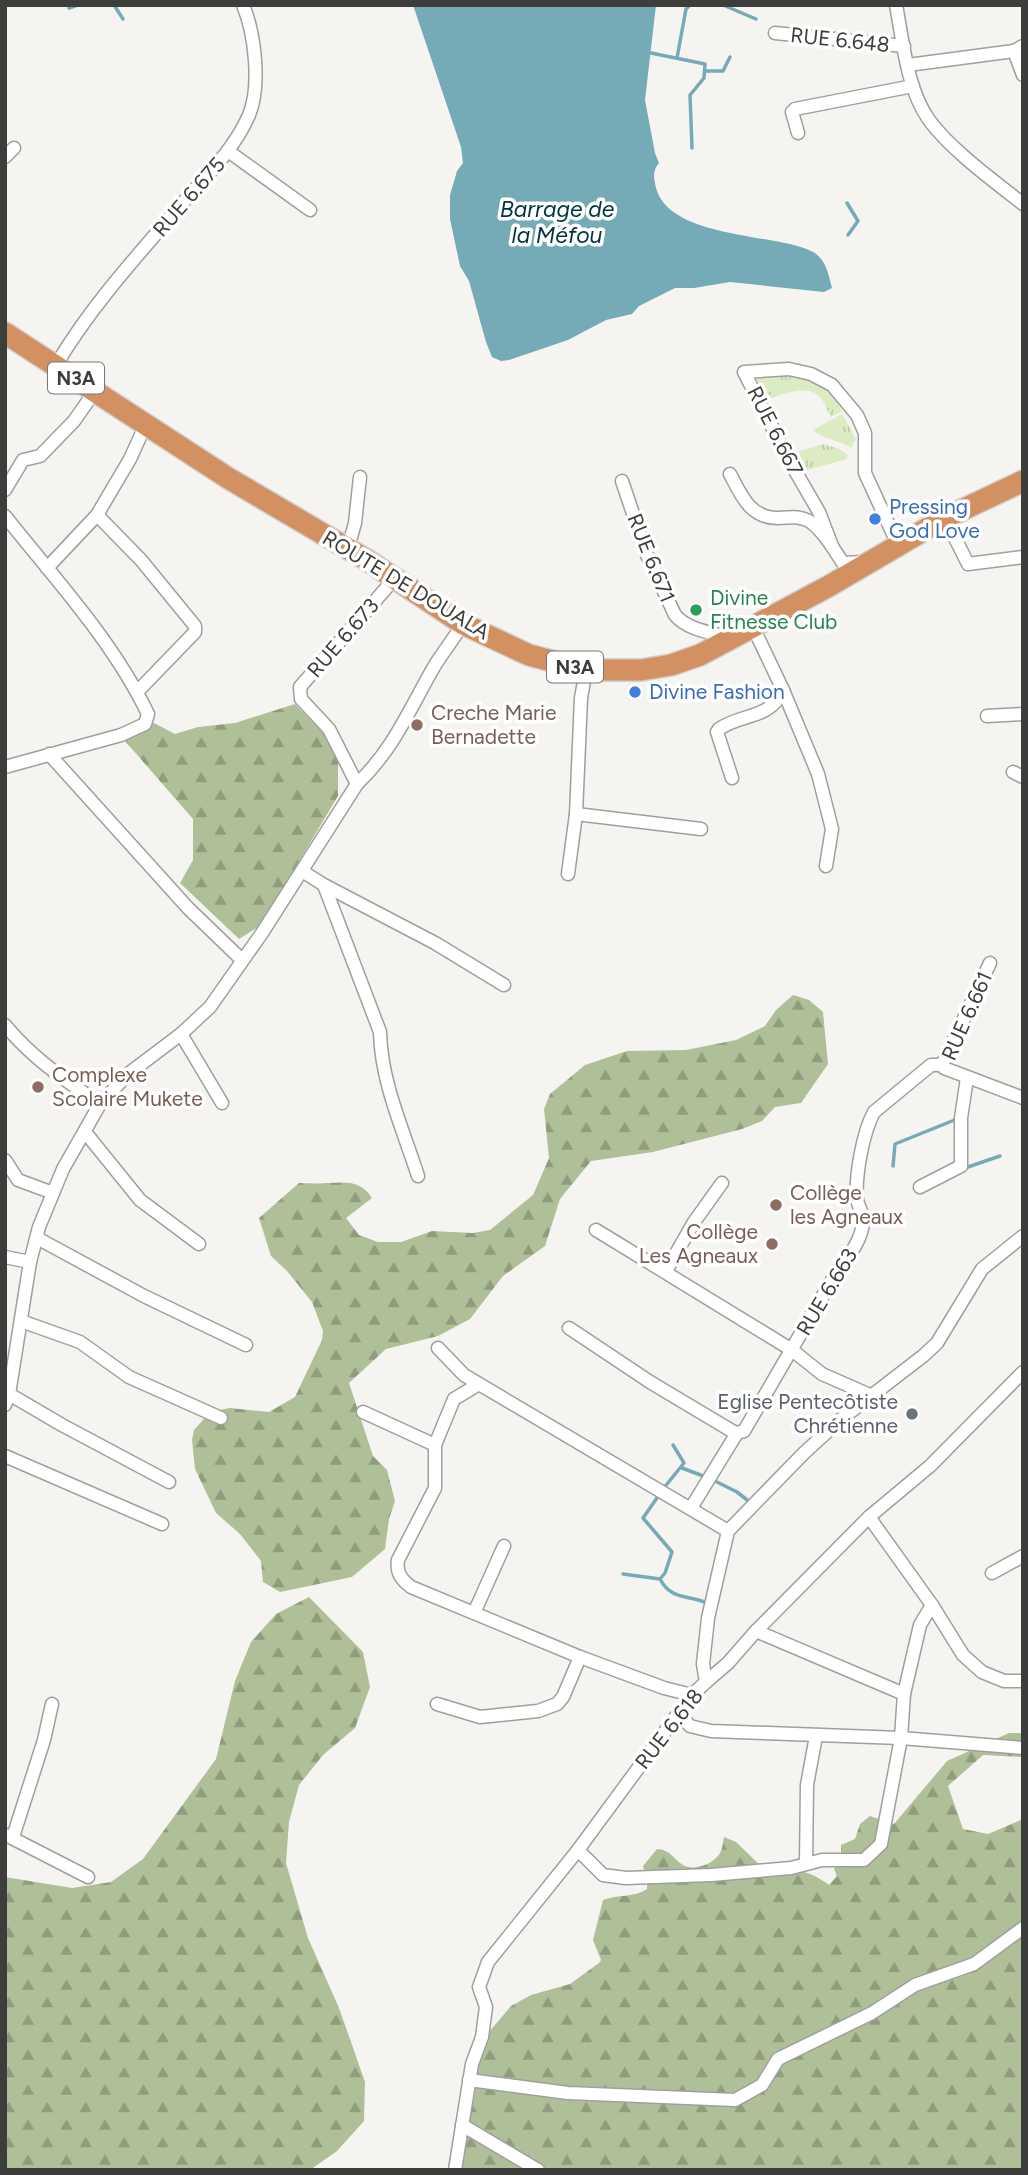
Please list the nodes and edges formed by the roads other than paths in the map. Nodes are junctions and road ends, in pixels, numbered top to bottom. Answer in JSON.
{"nodes":[{"id":1,"x":243,"y":5,"type":"edge"},
{"id":2,"x":896,"y":5,"type":"edge"},
{"id":3,"x":775,"y":33,"type":"dead end"},
{"id":4,"x":904,"y":46,"type":"junction"},
{"id":5,"x":1018,"y":49,"type":"edge"},
{"id":6,"x":908,"y":65,"type":"junction"},
{"id":7,"x":1023,"y":75,"type":"edge"},
{"id":8,"x":913,"y":86,"type":"junction"},
{"id":9,"x":798,"y":133,"type":"dead end"},
{"id":10,"x":228,"y":151,"type":"junction"},
{"id":11,"x":1023,"y":204,"type":"edge"},
{"id":12,"x":310,"y":210,"type":"dead end"},
{"id":13,"x":5,"y":333,"type":"edge"},
{"id":14,"x":56,"y":365,"type":"junction"},
{"id":15,"x":95,"y":391,"type":"junction"},
{"id":16,"x":146,"y":424,"type":"junction"},
{"id":17,"x":730,"y":474,"type":"dead end"},
{"id":18,"x":360,"y":477,"type":"dead end"},
{"id":19,"x":622,"y":481,"type":"dead end"},
{"id":20,"x":1023,"y":481,"type":"edge"},
{"id":21,"x":5,"y":490,"type":"edge"},
{"id":22,"x":97,"y":515,"type":"junction"},
{"id":23,"x":5,"y":516,"type":"edge"},
{"id":24,"x":945,"y":519,"type":"junction"},
{"id":25,"x":832,"y":546,"type":"junction"},
{"id":26,"x":899,"y":547,"type":"junction"},
{"id":27,"x":348,"y":548,"type":"junction"},
{"id":28,"x":1023,"y":557,"type":"edge"},
{"id":29,"x":868,"y":562,"type":"junction"},
{"id":30,"x":47,"y":568,"type":"junction"},
{"id":31,"x":395,"y":578,"type":"junction"},
{"id":32,"x":463,"y":624,"type":"junction"},
{"id":33,"x":753,"y":627,"type":"junction"},
{"id":34,"x":731,"y":638,"type":"junction"},
{"id":35,"x":586,"y":670,"type":"junction"},
{"id":36,"x":783,"y":690,"type":"junction"},
{"id":37,"x":138,"y":691,"type":"junction"},
{"id":38,"x":1023,"y":714,"type":"edge"},
{"id":39,"x":987,"y":716,"type":"dead end"},
{"id":40,"x":49,"y":754,"type":"junction"},
{"id":41,"x":5,"y":766,"type":"edge"},
{"id":42,"x":732,"y":778,"type":"dead end"},
{"id":43,"x":357,"y":784,"type":"junction"},
{"id":44,"x":576,"y":814,"type":"junction"},
{"id":45,"x":701,"y":828,"type":"dead end"},
{"id":46,"x":826,"y":866,"type":"dead end"},
{"id":47,"x":302,"y":871,"type":"junction"},
{"id":48,"x":568,"y":874,"type":"dead end"},
{"id":49,"x":324,"y":885,"type":"junction"},
{"id":50,"x":242,"y":960,"type":"junction"},
{"id":51,"x":990,"y":963,"type":"dead end"},
{"id":52,"x":504,"y":985,"type":"dead end"},
{"id":53,"x":5,"y":1025,"type":"edge"},
{"id":54,"x":180,"y":1034,"type":"junction"},
{"id":55,"x":942,"y":1065,"type":"junction"},
{"id":56,"x":967,"y":1077,"type":"junction"},
{"id":57,"x":1023,"y":1098,"type":"edge"},
{"id":58,"x":222,"y":1103,"type":"dead end"},
{"id":59,"x":100,"y":1104,"type":"junction"},
{"id":60,"x":85,"y":1132,"type":"junction"},
{"id":61,"x":5,"y":1160,"type":"edge"},
{"id":62,"x":418,"y":1176,"type":"dead end"},
{"id":63,"x":722,"y":1183,"type":"dead end"},
{"id":64,"x":920,"y":1187,"type":"dead end"},
{"id":65,"x":53,"y":1193,"type":"junction"},
{"id":66,"x":596,"y":1230,"type":"dead end"},
{"id":67,"x":1023,"y":1236,"type":"edge"},
{"id":68,"x":37,"y":1238,"type":"junction"},
{"id":69,"x":199,"y":1244,"type":"dead end"},
{"id":70,"x":5,"y":1257,"type":"edge"},
{"id":71,"x":30,"y":1262,"type":"junction"},
{"id":72,"x":666,"y":1272,"type":"junction"},
{"id":73,"x":21,"y":1321,"type":"junction"},
{"id":74,"x":569,"y":1328,"type":"dead end"},
{"id":75,"x":246,"y":1345,"type":"dead end"},
{"id":76,"x":438,"y":1348,"type":"dead end"},
{"id":77,"x":792,"y":1350,"type":"junction"},
{"id":78,"x":1023,"y":1372,"type":"edge"},
{"id":79,"x":479,"y":1384,"type":"junction"},
{"id":80,"x":870,"y":1395,"type":"junction"},
{"id":81,"x":7,"y":1399,"type":"edge"},
{"id":82,"x":363,"y":1412,"type":"dead end"},
{"id":83,"x":221,"y":1418,"type":"dead end"},
{"id":84,"x":737,"y":1433,"type":"junction"},
{"id":85,"x":435,"y":1445,"type":"junction"},
{"id":86,"x":5,"y":1456,"type":"edge"},
{"id":87,"x":169,"y":1482,"type":"dead end"},
{"id":88,"x":691,"y":1508,"type":"junction"},
{"id":89,"x":869,"y":1517,"type":"junction"},
{"id":90,"x":162,"y":1524,"type":"dead end"},
{"id":91,"x":728,"y":1531,"type":"junction"},
{"id":92,"x":504,"y":1546,"type":"dead end"},
{"id":93,"x":1023,"y":1556,"type":"edge"},
{"id":94,"x":992,"y":1573,"type":"dead end"},
{"id":95,"x":932,"y":1605,"type":"junction"},
{"id":96,"x":474,"y":1613,"type":"junction"},
{"id":97,"x":756,"y":1631,"type":"junction"},
{"id":98,"x":580,"y":1657,"type":"junction"},
{"id":99,"x":1023,"y":1681,"type":"edge"},
{"id":100,"x":706,"y":1682,"type":"junction"},
{"id":101,"x":904,"y":1694,"type":"junction"},
{"id":102,"x":692,"y":1695,"type":"junction"},
{"id":103,"x":52,"y":1704,"type":"dead end"},
{"id":104,"x":437,"y":1704,"type":"dead end"},
{"id":105,"x":678,"y":1713,"type":"junction"},
{"id":106,"x":816,"y":1736,"type":"junction"},
{"id":107,"x":901,"y":1738,"type":"junction"},
{"id":108,"x":1023,"y":1748,"type":"edge"},
{"id":109,"x":9,"y":1836,"type":"edge"},
{"id":110,"x":578,"y":1850,"type":"junction"},
{"id":111,"x":806,"y":1864,"type":"junction"},
{"id":112,"x":88,"y":1877,"type":"dead end"},
{"id":113,"x":1023,"y":1928,"type":"edge"},
{"id":114,"x":469,"y":2080,"type":"junction"},
{"id":115,"x":462,"y":2125,"type":"junction"},
{"id":116,"x":455,"y":2170,"type":"edge"},
{"id":117,"x":538,"y":2170,"type":"edge"}],
"edges":[{"from":1,"to":10,"type":"street","name":"RUE 6.675"},
{"from":2,"to":4,"type":"street"},
{"from":3,"to":4,"type":"street","name":"RUE 6.648"},
{"from":4,"to":6,"type":"street"},
{"from":5,"to":6,"type":"street"},
{"from":5,"to":7,"type":"street"},
{"from":6,"to":8,"type":"street"},
{"from":8,"to":9,"type":"street"},
{"from":8,"to":11,"type":"street"},
{"from":10,"to":12,"type":"street"},
{"from":10,"to":14,"type":"street","name":"RUE 6.675"},
{"from":13,"to":14,"type":"highway","name":"ROUTE DE DOUALA","number":"N3A"},
{"from":14,"to":15,"type":"highway","name":"ROUTE DE DOUALA","number":"N3A"},
{"from":15,"to":16,"type":"highway","name":"ROUTE DE DOUALA","number":"N3A"},
{"from":15,"to":21,"type":"street"},
{"from":16,"to":22,"type":"street"},
{"from":16,"to":27,"type":"highway","name":"ROUTE DE DOUALA","number":"N3A"},
{"from":17,"to":25,"type":"street"},
{"from":18,"to":27,"type":"street"},
{"from":19,"to":34,"type":"street","name":"RUE 6.671"},
{"from":20,"to":24,"type":"highway","name":"ROUTE DE DOUALA","number":"N3A"},
{"from":22,"to":30,"type":"street"},
{"from":22,"to":37,"type":"street"},
{"from":23,"to":30,"type":"street"},
{"from":24,"to":26,"type":"highway","name":"ROUTE DE DOUALA","number":"N3A"},
{"from":24,"to":28,"type":"street"},
{"from":25,"to":26,"type":"street","name":"RUE 6.667"},
{"from":25,"to":29,"type":"street"},
{"from":26,"to":29,"type":"highway","name":"ROUTE DE DOUALA","number":"N3A"},
{"from":27,"to":31,"type":"highway","name":"ROUTE DE DOUALA","number":"N3A"},
{"from":29,"to":33,"type":"highway","name":"ROUTE DE DOUALA","number":"N3A"},
{"from":30,"to":37,"type":"street"},
{"from":31,"to":32,"type":"highway","name":"ROUTE DE DOUALA","number":"N3A"},
{"from":31,"to":43,"type":"street","name":"RUE 6.673"},
{"from":32,"to":35,"type":"highway","name":"ROUTE DE DOUALA","number":"N3A"},
{"from":32,"to":43,"type":"street"},
{"from":33,"to":34,"type":"highway","name":"ROUTE DE DOUALA","number":"N3A"},
{"from":33,"to":36,"type":"street"},
{"from":34,"to":35,"type":"highway","name":"ROUTE DE DOUALA","number":"N3A"},
{"from":35,"to":44,"type":"street"},
{"from":36,"to":42,"type":"street"},
{"from":36,"to":46,"type":"street"},
{"from":37,"to":40,"type":"street"},
{"from":38,"to":39,"type":"street"},
{"from":40,"to":41,"type":"street"},
{"from":40,"to":50,"type":"street"},
{"from":43,"to":47,"type":"street"},
{"from":44,"to":45,"type":"street"},
{"from":44,"to":48,"type":"street"},
{"from":47,"to":49,"type":"street"},
{"from":47,"to":50,"type":"street"},
{"from":49,"to":52,"type":"street"},
{"from":49,"to":62,"type":"street"},
{"from":50,"to":54,"type":"street"},
{"from":51,"to":55,"type":"street","name":"RUE 6.661"},
{"from":53,"to":59,"type":"street"},
{"from":54,"to":58,"type":"street"},
{"from":54,"to":59,"type":"street"},
{"from":55,"to":56,"type":"street","name":"RUE 6.661"},
{"from":55,"to":77,"type":"street","name":"RUE 6.663"},
{"from":56,"to":57,"type":"street","name":"RUE 6.661"},
{"from":56,"to":64,"type":"street"},
{"from":59,"to":60,"type":"street"},
{"from":60,"to":65,"type":"street"},
{"from":60,"to":69,"type":"street"},
{"from":61,"to":65,"type":"street"},
{"from":63,"to":72,"type":"street"},
{"from":65,"to":68,"type":"street"},
{"from":66,"to":72,"type":"street"},
{"from":67,"to":80,"type":"street"},
{"from":68,"to":71,"type":"street"},
{"from":68,"to":75,"type":"street"},
{"from":70,"to":71,"type":"street"},
{"from":71,"to":73,"type":"street"},
{"from":72,"to":77,"type":"street"},
{"from":73,"to":81,"type":"street"},
{"from":73,"to":83,"type":"street"},
{"from":74,"to":84,"type":"street"},
{"from":76,"to":79,"type":"street"},
{"from":77,"to":80,"type":"street"},
{"from":77,"to":84,"type":"street","name":"RUE 6.663"},
{"from":78,"to":89,"type":"street"},
{"from":79,"to":85,"type":"street"},
{"from":79,"to":88,"type":"street"},
{"from":80,"to":91,"type":"street"},
{"from":81,"to":87,"type":"street"},
{"from":82,"to":85,"type":"street"},
{"from":84,"to":88,"type":"street","name":"RUE 6.663"},
{"from":85,"to":96,"type":"street"},
{"from":86,"to":90,"type":"street"},
{"from":88,"to":91,"type":"street"},
{"from":89,"to":95,"type":"street"},
{"from":89,"to":97,"type":"street"},
{"from":91,"to":100,"type":"street","name":"RUE 6.618"},
{"from":92,"to":96,"type":"street"},
{"from":93,"to":94,"type":"street"},
{"from":95,"to":99,"type":"street"},
{"from":95,"to":101,"type":"street"},
{"from":96,"to":98,"type":"street"},
{"from":97,"to":100,"type":"street"},
{"from":97,"to":101,"type":"street"},
{"from":98,"to":102,"type":"street"},
{"from":98,"to":104,"type":"street"},
{"from":100,"to":102,"type":"street","name":"RUE 6.618"},
{"from":101,"to":107,"type":"street"},
{"from":102,"to":105,"type":"street","name":"RUE 6.618"},
{"from":103,"to":109,"type":"street"},
{"from":105,"to":106,"type":"street"},
{"from":105,"to":110,"type":"street","name":"RUE 6.618"},
{"from":106,"to":107,"type":"street"},
{"from":106,"to":111,"type":"street"},
{"from":107,"to":108,"type":"street"},
{"from":107,"to":111,"type":"street"},
{"from":109,"to":112,"type":"street"},
{"from":110,"to":111,"type":"street"},
{"from":110,"to":114,"type":"street","name":"RUE 6.618"},
{"from":113,"to":114,"type":"street"},
{"from":114,"to":115,"type":"street","name":"RUE 6.618"},
{"from":115,"to":116,"type":"street","name":"RUE 6.618"},
{"from":115,"to":117,"type":"street"}]}
